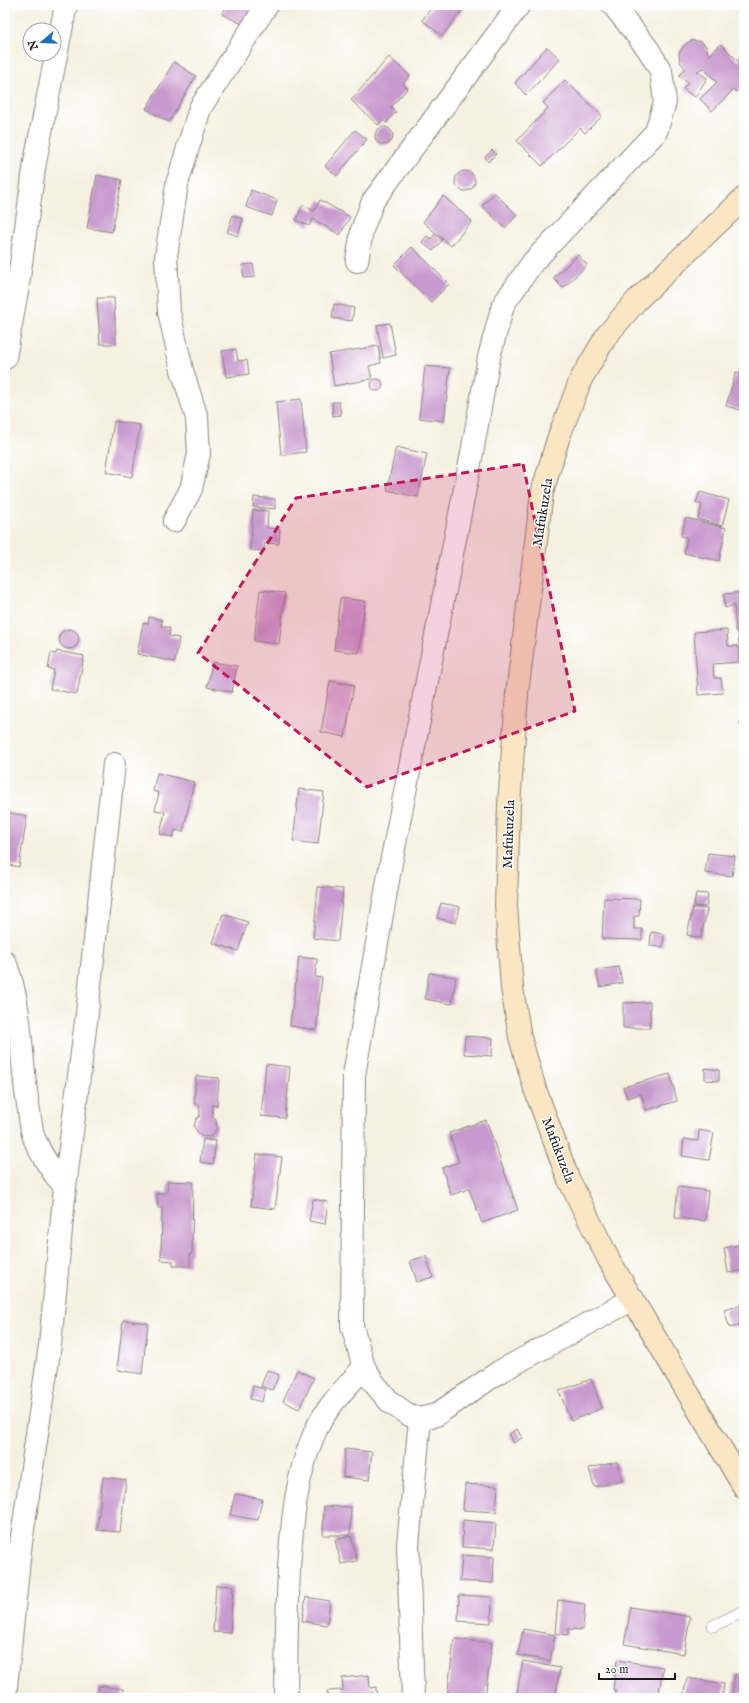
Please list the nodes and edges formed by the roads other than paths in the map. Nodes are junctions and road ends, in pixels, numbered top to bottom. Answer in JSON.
{"nodes":[{"id":1,"x":66,"y":5,"type":"edge"},
{"id":2,"x":267,"y":5,"type":"edge"},
{"id":3,"x":519,"y":5,"type":"edge"},
{"id":4,"x":613,"y":5,"type":"edge"},
{"id":5,"x":744,"y":198,"type":"edge"},
{"id":6,"x":357,"y":261,"type":"dead end"},
{"id":7,"x":5,"y":358,"type":"edge"},
{"id":8,"x":174,"y":522,"type":"dead end"},
{"id":9,"x":114,"y":764,"type":"dead end"},
{"id":10,"x":5,"y":962,"type":"edge"},
{"id":11,"x":65,"y":1187,"type":"junction"},
{"id":12,"x":632,"y":1299,"type":"junction"},
{"id":13,"x":364,"y":1368,"type":"junction"},
{"id":14,"x":420,"y":1419,"type":"junction"},
{"id":15,"x":744,"y":1487,"type":"edge"},
{"id":16,"x":744,"y":1612,"type":"edge"},
{"id":17,"x":713,"y":1626,"type":"dead end"},
{"id":18,"x":5,"y":1697,"type":"edge"},
{"id":19,"x":286,"y":1698,"type":"edge"},
{"id":20,"x":413,"y":1698,"type":"edge"}],
"edges":[{"from":1,"to":7,"type":"street"},
{"from":2,"to":8,"type":"street"},
{"from":3,"to":6,"type":"street"},
{"from":4,"to":13,"type":"street"},
{"from":5,"to":12,"type":"main road","name":"Mafukuzela"},
{"from":9,"to":11,"type":"street"},
{"from":10,"to":11,"type":"street"},
{"from":11,"to":18,"type":"street"},
{"from":12,"to":14,"type":"street"},
{"from":12,"to":15,"type":"main road","name":"Mafukuzela"},
{"from":13,"to":14,"type":"street"},
{"from":13,"to":19,"type":"street"},
{"from":14,"to":20,"type":"street"},
{"from":16,"to":17,"type":"lane"}]}
